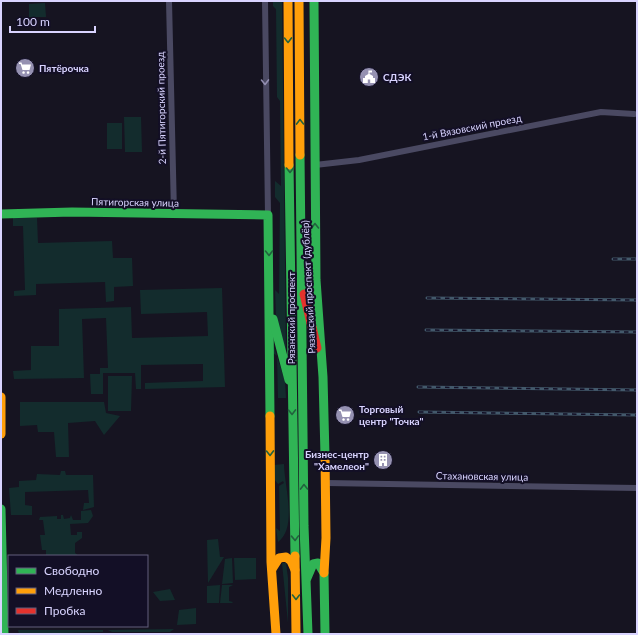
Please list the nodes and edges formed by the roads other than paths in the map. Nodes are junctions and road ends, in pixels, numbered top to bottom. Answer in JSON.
{"nodes":[{"id":1,"x":169,"y":1,"type":"edge"},
{"id":2,"x":264,"y":1,"type":"edge"},
{"id":3,"x":288,"y":1,"type":"edge"},
{"id":4,"x":299,"y":1,"type":"edge"},
{"id":5,"x":314,"y":1,"type":"edge"},
{"id":6,"x":634,"y":114,"type":"dead end"},
{"id":7,"x":315,"y":165,"type":"junction"},
{"id":8,"x":1,"y":214,"type":"edge"},
{"id":9,"x":174,"y":214,"type":"junction"},
{"id":10,"x":268,"y":214,"type":"junction"},
{"id":11,"x":302,"y":285,"type":"junction"},
{"id":12,"x":270,"y":301,"type":"junction"},
{"id":13,"x":323,"y":377,"type":"junction"},
{"id":14,"x":291,"y":391,"type":"junction"},
{"id":15,"x":1,"y":397,"type":"edge"},
{"id":16,"x":1,"y":434,"type":"edge"},
{"id":17,"x":326,"y":483,"type":"junction"},
{"id":18,"x":637,"y":488,"type":"edge"},
{"id":19,"x":1,"y":509,"type":"edge"},
{"id":20,"x":326,"y":538,"type":"junction"},
{"id":21,"x":312,"y":564,"type":"junction"},
{"id":22,"x":271,"y":566,"type":"junction"},
{"id":23,"x":296,"y":572,"type":"junction"},
{"id":24,"x":324,"y":573,"type":"junction"},
{"id":25,"x":306,"y":583,"type":"junction"},
{"id":26,"x":2,"y":613,"type":"edge"},
{"id":27,"x":4,"y":634,"type":"edge"},
{"id":28,"x":276,"y":634,"type":"edge"},
{"id":29,"x":296,"y":634,"type":"edge"},
{"id":30,"x":308,"y":634,"type":"edge"},
{"id":31,"x":325,"y":634,"type":"edge"}],
"edges":[{"from":1,"to":9,"type":"street","name":"2-й Пятигорский проезд"},
{"from":2,"to":10,"type":"street","one_way":true},
{"from":3,"to":14,"type":"main road","name":"Рязанский проспект","one_way":true},
{"from":11,"to":4,"type":"main road","name":"Рязанский проспект","one_way":true},
{"from":5,"to":7,"type":"main road","name":"Рязанский проспект (дублёр)"},
{"from":6,"to":7,"type":"street","name":"1-й Вязовский проезд"},
{"from":13,"to":7,"type":"main road","name":"Рязанский проспект (дублёр)","one_way":true},
{"from":8,"to":9,"type":"main road","name":"Пятигорская улица"},
{"from":9,"to":10,"type":"main road","name":"Пятигорская улица"},
{"from":10,"to":12,"type":"main road","one_way":true},
{"from":11,"to":13,"type":"main road"},
{"from":25,"to":11,"type":"main road","name":"Рязанский проспект","one_way":true},
{"from":12,"to":14,"type":"main road"},
{"from":12,"to":22,"type":"main road","one_way":true},
{"from":13,"to":17,"type":"main road","name":"Рязанский проспект (дублёр)"},
{"from":14,"to":23,"type":"main road","name":"Рязанский проспект","one_way":true},
{"from":15,"to":16,"type":"main road"},
{"from":17,"to":18,"type":"street","name":"Стахановская улица"},
{"from":17,"to":20,"type":"main road","name":"Рязанский проспект (дублёр)"},
{"from":19,"to":26,"type":"main road"},
{"from":20,"to":21,"type":"main road"},
{"from":20,"to":24,"type":"main road","name":"Рязанский проспект (дублёр)"},
{"from":21,"to":24,"type":"main road"},
{"from":21,"to":25,"type":"main road"},
{"from":22,"to":23,"type":"main road"},
{"from":22,"to":28,"type":"main road"},
{"from":23,"to":29,"type":"main road","name":"Рязанский проспект","one_way":true},
{"from":24,"to":31,"type":"main road","name":"Рязанский проспект (дублёр)"},
{"from":25,"to":30,"type":"main road","name":"Рязанский проспект"},
{"from":26,"to":27,"type":"main road"}]}
